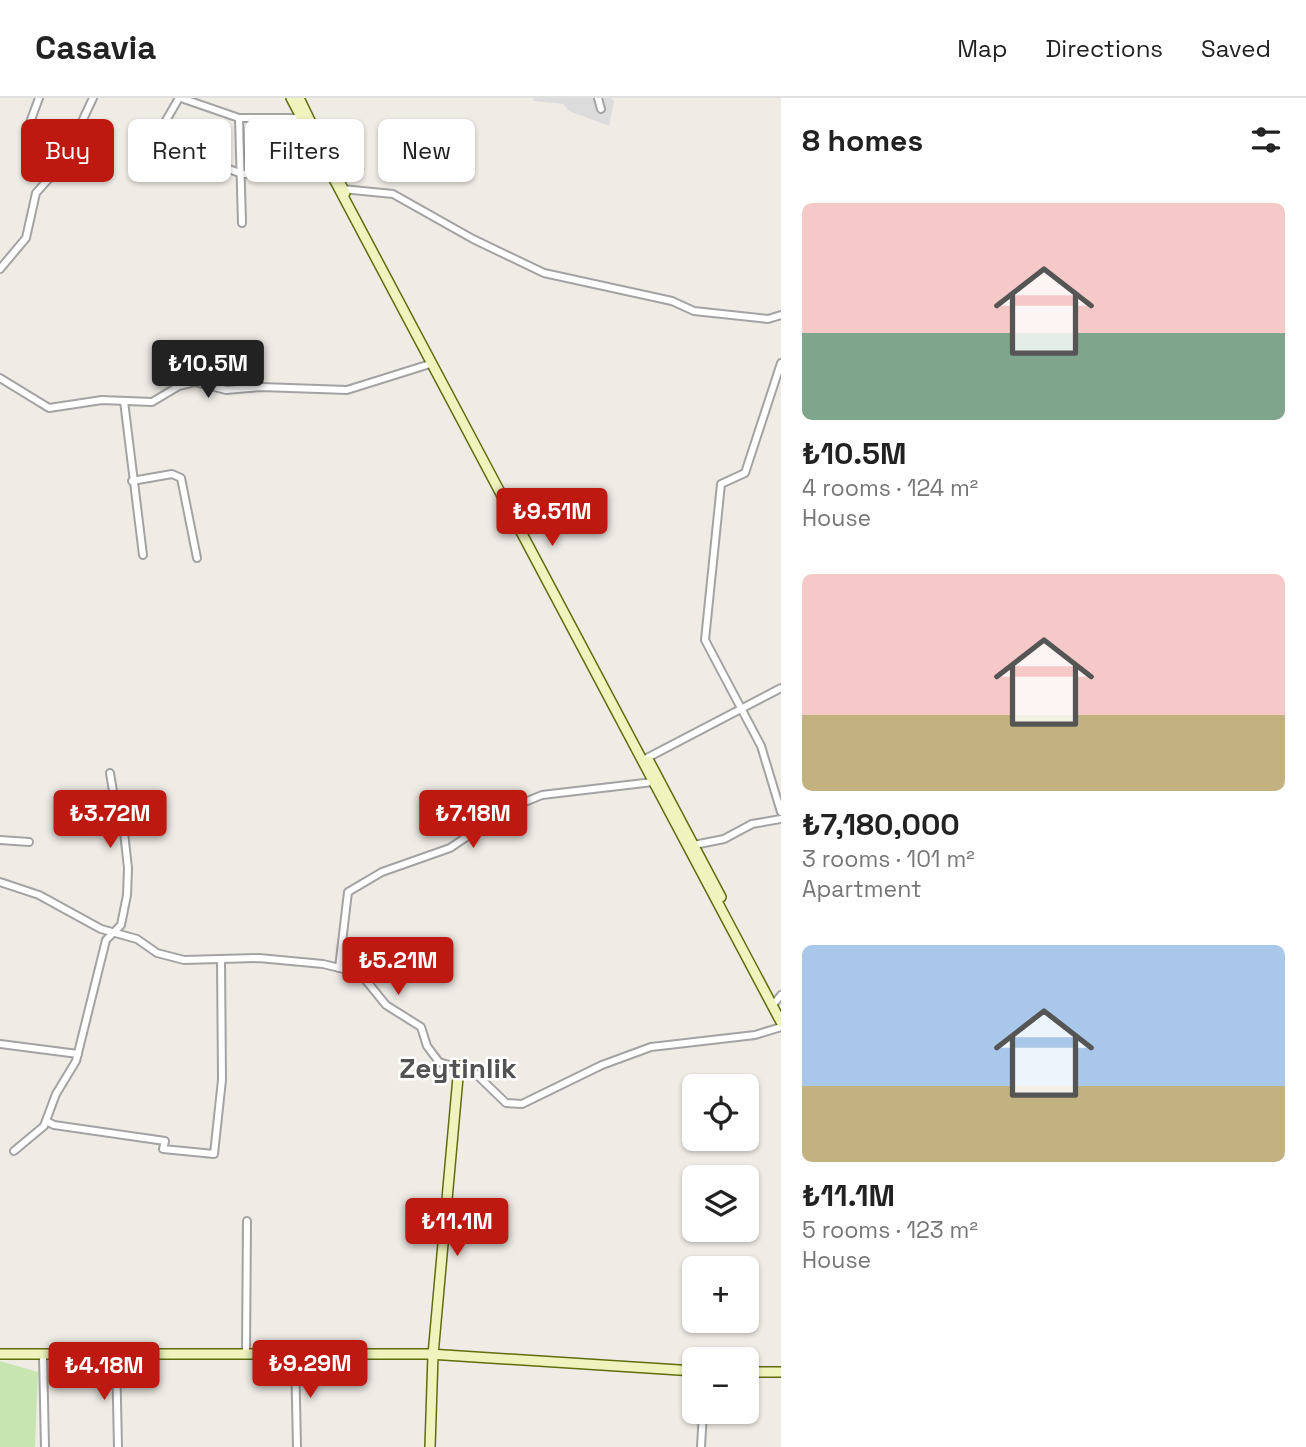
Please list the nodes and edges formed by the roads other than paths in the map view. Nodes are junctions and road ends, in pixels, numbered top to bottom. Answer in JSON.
{"nodes":[{"id":1,"x":39,"y":98,"type":"edge"},
{"id":2,"x":93,"y":98,"type":"edge"},
{"id":3,"x":180,"y":98,"type":"edge"},
{"id":4,"x":291,"y":98,"type":"edge"},
{"id":5,"x":299,"y":98,"type":"edge"},
{"id":6,"x":598,"y":98,"type":"edge"},
{"id":7,"x":601,"y":108,"type":"dead end"},
{"id":8,"x":239,"y":118,"type":"junction"},
{"id":9,"x":301,"y":118,"type":"joint"},
{"id":10,"x":31,"y":119,"type":"edge"},
{"id":11,"x":242,"y":174,"type":"junction"},
{"id":12,"x":245,"y":174,"type":"edge"},
{"id":13,"x":335,"y":182,"type":"edge"},
{"id":14,"x":340,"y":189,"type":"junction"},
{"id":15,"x":242,"y":223,"type":"dead end"},
{"id":16,"x":0,"y":269,"type":"edge"},
{"id":17,"x":781,"y":315,"type":"edge"},
{"id":18,"x":781,"y":363,"type":"edge"},
{"id":19,"x":430,"y":364,"type":"junction"},
{"id":20,"x":0,"y":378,"type":"edge"},
{"id":21,"x":124,"y":401,"type":"junction"},
{"id":22,"x":132,"y":481,"type":"junction"},
{"id":23,"x":144,"y":555,"type":"dead end"},
{"id":24,"x":197,"y":558,"type":"dead end"},
{"id":25,"x":781,"y":688,"type":"edge"},
{"id":26,"x":740,"y":710,"type":"junction"},
{"id":27,"x":645,"y":760,"type":"junction"},
{"id":28,"x":110,"y":773,"type":"dead end"},
{"id":29,"x":653,"y":782,"type":"junction"},
{"id":30,"x":781,"y":812,"type":"edge"},
{"id":31,"x":781,"y":819,"type":"edge"},
{"id":32,"x":0,"y":841,"type":"edge"},
{"id":33,"x":29,"y":842,"type":"dead end"},
{"id":34,"x":694,"y":845,"type":"junction"},
{"id":35,"x":0,"y":882,"type":"edge"},
{"id":36,"x":111,"y":932,"type":"junction"},
{"id":37,"x":221,"y":959,"type":"junction"},
{"id":38,"x":339,"y":968,"type":"junction"},
{"id":39,"x":778,"y":1003,"type":"edge"},
{"id":40,"x":781,"y":1022,"type":"edge"},
{"id":41,"x":781,"y":1027,"type":"edge"},
{"id":42,"x":0,"y":1044,"type":"edge"},
{"id":43,"x":78,"y":1054,"type":"junction"},
{"id":44,"x":459,"y":1066,"type":"junction"},
{"id":45,"x":46,"y":1121,"type":"junction"},
{"id":46,"x":14,"y":1151,"type":"dead end"},
{"id":47,"x":247,"y":1221,"type":"dead end"},
{"id":48,"x":246,"y":1352,"type":"junction"},
{"id":49,"x":295,"y":1353,"type":"junction"},
{"id":50,"x":0,"y":1354,"type":"edge"},
{"id":51,"x":43,"y":1355,"type":"junction"},
{"id":52,"x":116,"y":1355,"type":"junction"},
{"id":53,"x":433,"y":1355,"type":"junction"},
{"id":54,"x":682,"y":1370,"type":"edge"},
{"id":55,"x":759,"y":1372,"type":"edge"},
{"id":56,"x":781,"y":1372,"type":"edge"},
{"id":57,"x":702,"y":1424,"type":"edge"},
{"id":58,"x":45,"y":1447,"type":"edge"},
{"id":59,"x":118,"y":1447,"type":"edge"},
{"id":60,"x":297,"y":1447,"type":"edge"},
{"id":61,"x":430,"y":1447,"type":"edge"},
{"id":62,"x":701,"y":1447,"type":"edge"}],
"edges":[{"from":1,"to":10,"type":"street"},
{"from":2,"to":16,"type":"street"},
{"from":3,"to":8,"type":"street"},
{"from":3,"to":11,"type":"street"},
{"from":4,"to":9,"type":"street"},
{"from":5,"to":14,"type":"street"},
{"from":6,"to":7,"type":"street"},
{"from":8,"to":9,"type":"street"},
{"from":8,"to":11,"type":"street"},
{"from":11,"to":12,"type":"street"},
{"from":11,"to":15,"type":"street"},
{"from":13,"to":14,"type":"street"},
{"from":14,"to":17,"type":"street"},
{"from":14,"to":19,"type":"street"},
{"from":14,"to":27,"type":"street"},
{"from":18,"to":26,"type":"street"},
{"from":19,"to":21,"type":"street"},
{"from":19,"to":27,"type":"street"},
{"from":20,"to":21,"type":"street"},
{"from":21,"to":22,"type":"street"},
{"from":22,"to":23,"type":"street"},
{"from":22,"to":24,"type":"street"},
{"from":25,"to":26,"type":"street"},
{"from":26,"to":27,"type":"street"},
{"from":26,"to":30,"type":"street"},
{"from":27,"to":29,"type":"street"},
{"from":27,"to":34,"type":"street"},
{"from":28,"to":36,"type":"street"},
{"from":29,"to":38,"type":"street"},
{"from":29,"to":39,"type":"street"},
{"from":31,"to":34,"type":"street"},
{"from":32,"to":33,"type":"street"},
{"from":34,"to":39,"type":"street"},
{"from":35,"to":36,"type":"street"},
{"from":36,"to":37,"type":"street"},
{"from":36,"to":43,"type":"street"},
{"from":37,"to":38,"type":"street"},
{"from":37,"to":45,"type":"street"},
{"from":38,"to":44,"type":"street"},
{"from":39,"to":40,"type":"street"},
{"from":41,"to":44,"type":"street"},
{"from":42,"to":43,"type":"street"},
{"from":43,"to":45,"type":"street"},
{"from":44,"to":53,"type":"street"},
{"from":45,"to":46,"type":"street"},
{"from":47,"to":48,"type":"street"},
{"from":48,"to":49,"type":"street"},
{"from":48,"to":52,"type":"street"},
{"from":49,"to":53,"type":"street"},
{"from":49,"to":60,"type":"street"},
{"from":50,"to":51,"type":"street"},
{"from":51,"to":52,"type":"street"},
{"from":51,"to":58,"type":"street"},
{"from":52,"to":59,"type":"street"},
{"from":53,"to":54,"type":"street"},
{"from":53,"to":61,"type":"street"},
{"from":55,"to":56,"type":"street"},
{"from":57,"to":62,"type":"street"}]}
